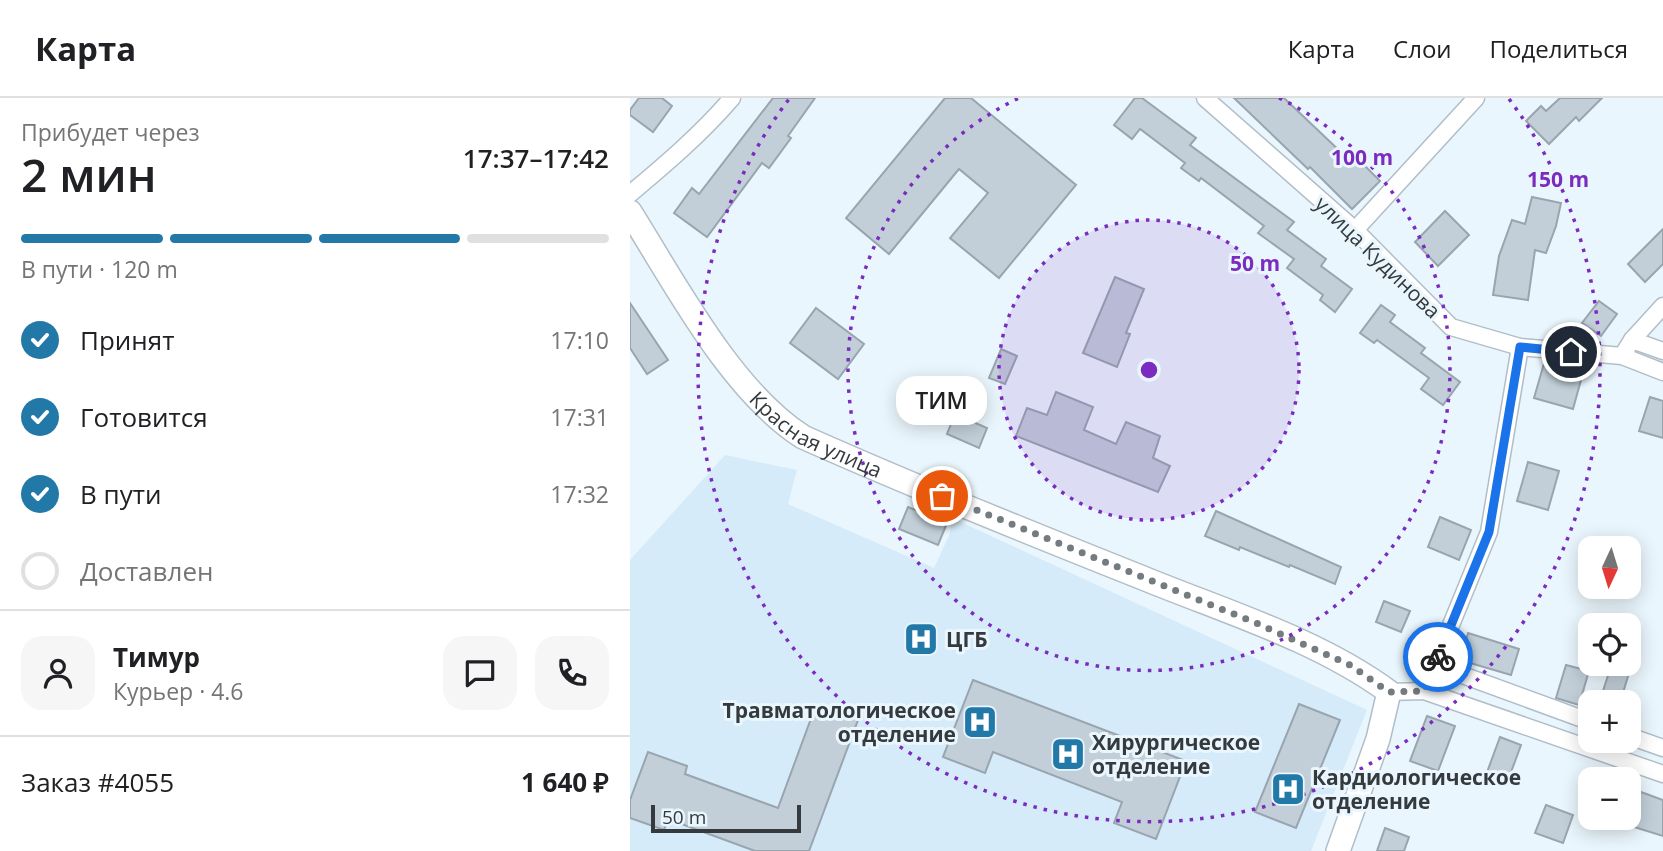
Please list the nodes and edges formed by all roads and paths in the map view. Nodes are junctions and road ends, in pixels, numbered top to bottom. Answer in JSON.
{"nodes":[{"id":1,"x":732,"y":98,"type":"edge"},
{"id":2,"x":1205,"y":98,"type":"edge"},
{"id":3,"x":1476,"y":98,"type":"edge"},
{"id":4,"x":630,"y":194,"type":"edge"},
{"id":5,"x":630,"y":212,"type":"edge"},
{"id":6,"x":1355,"y":230,"type":"junction"},
{"id":7,"x":1663,"y":306,"type":"edge"},
{"id":8,"x":1632,"y":340,"type":"junction"},
{"id":9,"x":1520,"y":347,"type":"junction"},
{"id":10,"x":1663,"y":351,"type":"edge"},
{"id":11,"x":1622,"y":356,"type":"junction"},
{"id":12,"x":1663,"y":372,"type":"edge"},
{"id":13,"x":1435,"y":665,"type":"junction"},
{"id":14,"x":1424,"y":691,"type":"junction"},
{"id":15,"x":1389,"y":692,"type":"junction"},
{"id":16,"x":1578,"y":717,"type":"edge"},
{"id":17,"x":1641,"y":740,"type":"edge"},
{"id":18,"x":1663,"y":748,"type":"edge"},
{"id":19,"x":1663,"y":774,"type":"edge"},
{"id":20,"x":1338,"y":851,"type":"edge"}],
"edges":[{"from":1,"to":4,"type":"street"},
{"from":2,"to":6,"type":"street","name":"улица Кудинова"},
{"from":3,"to":6,"type":"street"},
{"from":5,"to":15,"type":"street","name":"Красная улица"},
{"from":6,"to":9,"type":"street","name":"улица Кудинова"},
{"from":7,"to":8,"type":"street"},
{"from":8,"to":10,"type":"street"},
{"from":8,"to":11,"type":"street"},
{"from":9,"to":11,"type":"street","name":"улица Кудинова"},
{"from":9,"to":13,"type":"street"},
{"from":11,"to":12,"type":"street","name":"улица Кудинова"},
{"from":13,"to":14,"type":"street"},
{"from":13,"to":16,"type":"street"},
{"from":14,"to":15,"type":"street"},
{"from":14,"to":19,"type":"street"},
{"from":15,"to":20,"type":"street"},
{"from":17,"to":18,"type":"street"}]}
